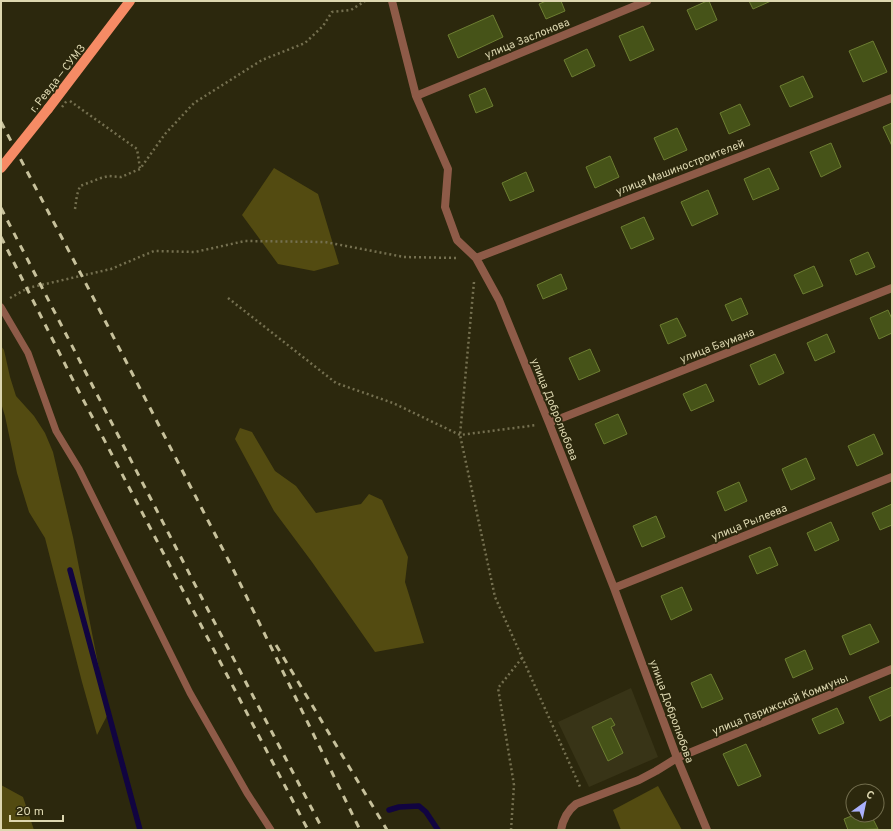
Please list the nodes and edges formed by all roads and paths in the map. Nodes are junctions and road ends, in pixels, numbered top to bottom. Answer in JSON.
{"nodes":[{"id":1,"x":130,"y":1,"type":"edge"},
{"id":2,"x":365,"y":1,"type":"edge"},
{"id":3,"x":392,"y":1,"type":"edge"},
{"id":4,"x":647,"y":1,"type":"edge"},
{"id":5,"x":416,"y":96,"type":"junction"},
{"id":6,"x":892,"y":98,"type":"edge"},
{"id":7,"x":68,"y":99,"type":"dead end"},
{"id":8,"x":1,"y":168,"type":"edge"},
{"id":9,"x":140,"y":169,"type":"junction"},
{"id":10,"x":75,"y":209,"type":"dead end"},
{"id":11,"x":476,"y":258,"type":"junction"},
{"id":12,"x":474,"y":281,"type":"dead end"},
{"id":13,"x":892,"y":288,"type":"edge"},
{"id":14,"x":228,"y":298,"type":"dead end"},
{"id":15,"x":8,"y":300,"type":"dead end"},
{"id":16,"x":1,"y":307,"type":"edge"},
{"id":17,"x":549,"y":423,"type":"junction"},
{"id":18,"x":460,"y":435,"type":"junction"},
{"id":19,"x":892,"y":477,"type":"edge"},
{"id":20,"x":614,"y":588,"type":"junction"},
{"id":21,"x":522,"y":658,"type":"junction"},
{"id":22,"x":892,"y":670,"type":"edge"},
{"id":23,"x":677,"y":758,"type":"junction"},
{"id":24,"x":586,"y":800,"type":"junction"},
{"id":25,"x":271,"y":830,"type":"edge"},
{"id":26,"x":511,"y":830,"type":"edge"},
{"id":27,"x":561,"y":830,"type":"edge"},
{"id":28,"x":707,"y":830,"type":"edge"}],
"edges":[{"from":1,"to":8,"type":"main road","name":"г. Ревда — СУМЗ","bridge":true},
{"from":2,"to":9,"type":"path"},
{"from":3,"to":5,"type":"street","name":"улица Добролюбова"},
{"from":4,"to":5,"type":"street","name":"улица Заслонова"},
{"from":5,"to":11,"type":"street","name":"улица Добролюбова"},
{"from":6,"to":11,"type":"street","name":"улица Машиностроителей"},
{"from":7,"to":9,"type":"path"},
{"from":9,"to":10,"type":"path"},
{"from":11,"to":15,"type":"path"},
{"from":11,"to":17,"type":"street","name":"улица Добролюбова"},
{"from":12,"to":18,"type":"path"},
{"from":13,"to":17,"type":"street","name":"улица Баумана"},
{"from":14,"to":18,"type":"path"},
{"from":16,"to":25,"type":"lane"},
{"from":17,"to":18,"type":"path"},
{"from":17,"to":20,"type":"street","name":"улица Добролюбова"},
{"from":18,"to":21,"type":"path"},
{"from":19,"to":20,"type":"street","name":"улица Рылеева"},
{"from":20,"to":23,"type":"street","name":"улица Добролюбова"},
{"from":21,"to":24,"type":"path"},
{"from":21,"to":26,"type":"path"},
{"from":22,"to":23,"type":"street","name":"улица Парижской Коммуны"},
{"from":23,"to":24,"type":"street","name":"улица Парижской Коммуны"},
{"from":23,"to":28,"type":"street","name":"улица Добролюбова"},
{"from":24,"to":27,"type":"street","name":"улица Парижской Коммуны"}]}
